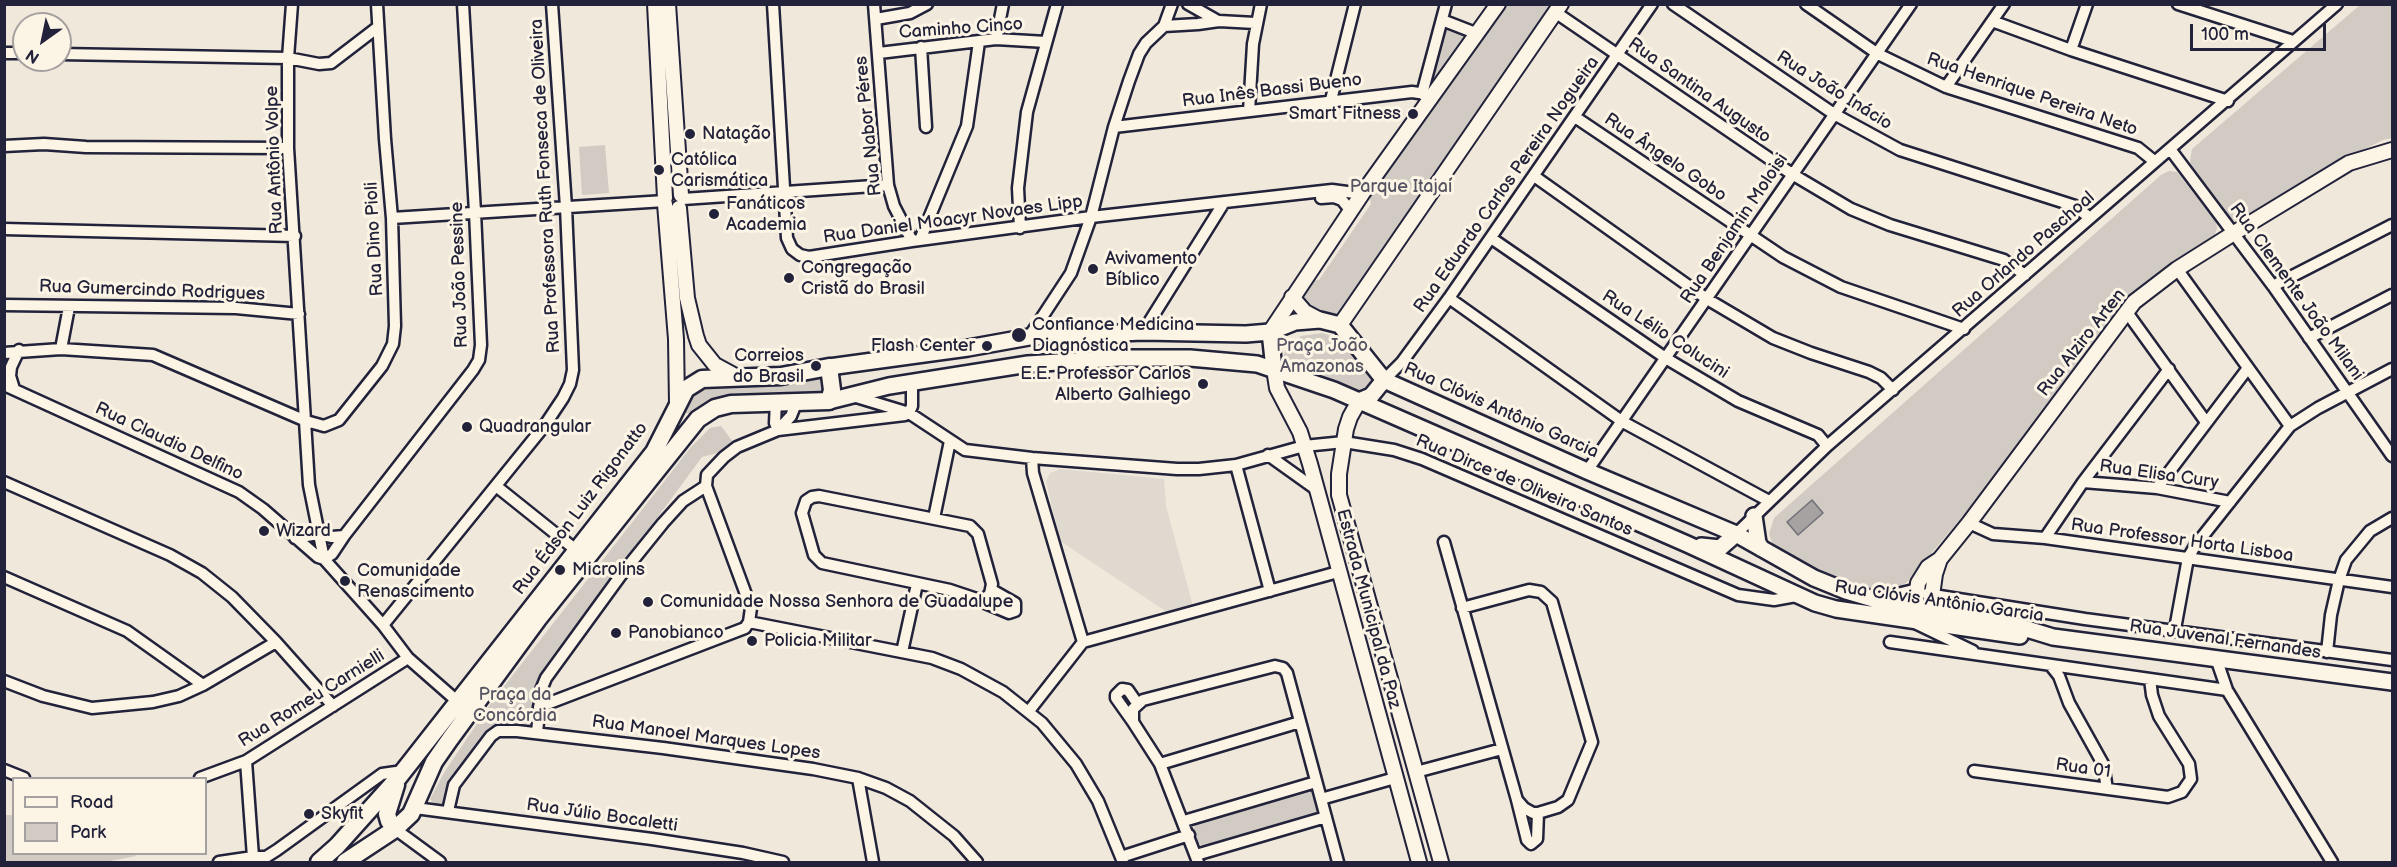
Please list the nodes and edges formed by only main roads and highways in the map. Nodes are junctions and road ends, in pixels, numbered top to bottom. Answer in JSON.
{"nodes":[{"id":1,"x":1320,"y":320,"type":"joint"},
{"id":2,"x":1270,"y":332,"type":"junction"},
{"id":3,"x":829,"y":367,"type":"junction"},
{"id":4,"x":1274,"y":369,"type":"junction"},
{"id":5,"x":1384,"y":380,"type":"junction"},
{"id":6,"x":829,"y":401,"type":"junction"},
{"id":7,"x":1359,"y":401,"type":"junction"},
{"id":8,"x":677,"y":404,"type":"junction"},
{"id":9,"x":698,"y":419,"type":"junction"},
{"id":10,"x":1754,"y":516,"type":"road end"},
{"id":11,"x":1736,"y":534,"type":"junction"},
{"id":12,"x":1687,"y":544,"type":"junction"},
{"id":13,"x":1762,"y":549,"type":"junction"},
{"id":14,"x":1920,"y":609,"type":"junction"},
{"id":15,"x":2053,"y":637,"type":"junction"},
{"id":16,"x":2392,"y":682,"type":"edge"},
{"id":17,"x":457,"y":701,"type":"junction"},
{"id":18,"x":463,"y":724,"type":"junction"},
{"id":19,"x":399,"y":776,"type":"junction"},
{"id":20,"x":416,"y":803,"type":"junction"},
{"id":21,"x":395,"y":830,"type":"junction"},
{"id":22,"x":319,"y":862,"type":"edge"},
{"id":23,"x":345,"y":862,"type":"edge"}],
"edges":[{"from":1,"to":2,"type":"main road","name":"Rua Édson Luiz Rigonatto"},
{"from":1,"to":5,"type":"main road","name":"Rua Clóvis Antônio Garcia"},
{"from":2,"to":3,"type":"main road","name":"Rua Édson Luiz Rigonatto"},
{"from":2,"to":4,"type":"main road"},
{"from":3,"to":6,"type":"main road"},
{"from":3,"to":8,"type":"main road","name":"Rua Édson Luiz Rigonatto"},
{"from":4,"to":6,"type":"main road","name":"Rua Clóvis Antônio Garcia"},
{"from":4,"to":7,"type":"main road","name":"Rua Clóvis Antônio Garcia"},
{"from":5,"to":7,"type":"main road"},
{"from":5,"to":11,"type":"main road","name":"Rua Clóvis Antônio Garcia"},
{"from":6,"to":9,"type":"main road"},
{"from":7,"to":12,"type":"main road","name":"Rua Clóvis Antônio Garcia"},
{"from":8,"to":9,"type":"main road"},
{"from":8,"to":17,"type":"main road","name":"Rua Édson Luiz Rigonatto"},
{"from":9,"to":18,"type":"main road"},
{"from":10,"to":13,"type":"main road"},
{"from":11,"to":12,"type":"main road"},
{"from":11,"to":13,"type":"main road","name":"Rua Clóvis Antônio Garcia"},
{"from":12,"to":14,"type":"main road","name":"Rua Clóvis Antônio Garcia"},
{"from":13,"to":14,"type":"main road","name":"Rua Clóvis Antônio Garcia"},
{"from":14,"to":15,"type":"main road","name":"Rua Clóvis Antônio Garcia"},
{"from":14,"to":15,"type":"main road","name":"Rua Clóvis Antônio Garcia"},
{"from":15,"to":16,"type":"main road","name":"Rua Juvenal Fernandes"},
{"from":17,"to":18,"type":"main road"},
{"from":17,"to":19,"type":"main road","name":"Rua Édson Luiz Rigonatto"},
{"from":18,"to":20,"type":"main road"},
{"from":19,"to":20,"type":"main road"},
{"from":19,"to":21,"type":"main road"},
{"from":19,"to":22,"type":"main road","name":"Rua Édson Luiz Rigonatto"},
{"from":20,"to":21,"type":"main road"},
{"from":21,"to":23,"type":"main road"}]}
